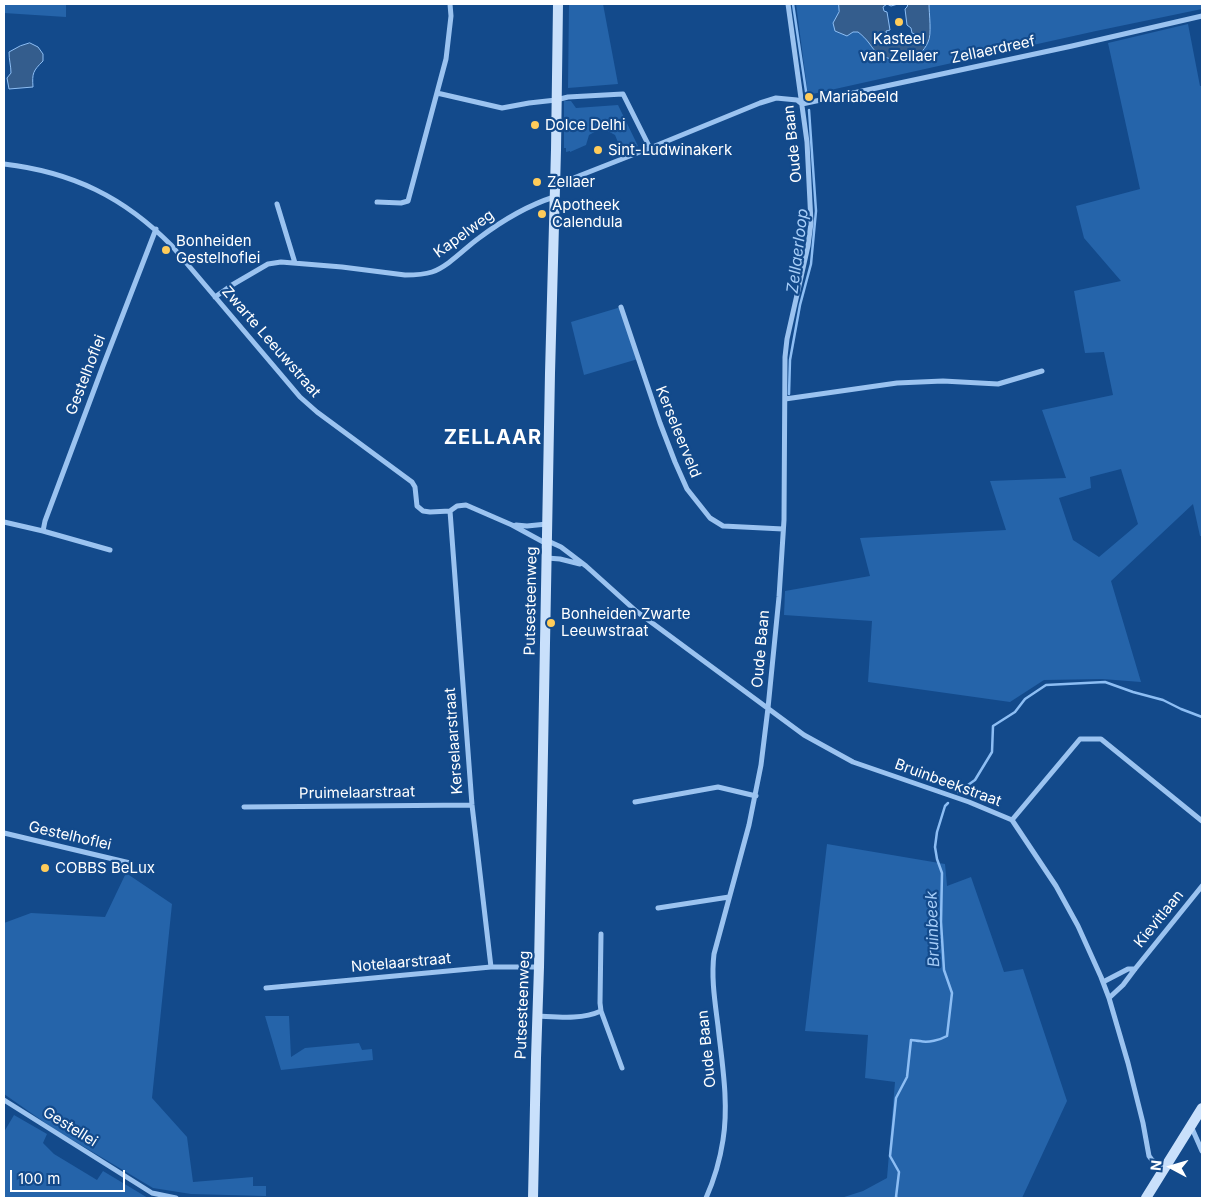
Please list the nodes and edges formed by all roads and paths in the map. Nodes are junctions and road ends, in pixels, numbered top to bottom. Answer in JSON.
{"nodes":[{"id":1,"x":450,"y":4,"type":"edge"},
{"id":2,"x":558,"y":4,"type":"edge"},
{"id":3,"x":788,"y":4,"type":"edge"},
{"id":4,"x":1202,"y":16,"type":"edge"},
{"id":5,"x":437,"y":93,"type":"junction"},
{"id":6,"x":556,"y":100,"type":"junction"},
{"id":7,"x":802,"y":104,"type":"junction"},
{"id":8,"x":650,"y":148,"type":"junction"},
{"id":9,"x":4,"y":164,"type":"edge"},
{"id":10,"x":555,"y":186,"type":"junction"},
{"id":11,"x":555,"y":197,"type":"junction"},
{"id":12,"x":376,"y":202,"type":"dead end"},
{"id":13,"x":277,"y":204,"type":"dead end"},
{"id":14,"x":156,"y":229,"type":"junction"},
{"id":15,"x":294,"y":263,"type":"junction"},
{"id":16,"x":215,"y":297,"type":"junction"},
{"id":17,"x":621,"y":307,"type":"dead end"},
{"id":18,"x":1042,"y":371,"type":"dead end"},
{"id":19,"x":785,"y":399,"type":"junction"},
{"id":20,"x":450,"y":511,"type":"junction"},
{"id":21,"x":4,"y":522,"type":"edge"},
{"id":22,"x":548,"y":524,"type":"junction"},
{"id":23,"x":512,"y":525,"type":"junction"},
{"id":24,"x":783,"y":529,"type":"junction"},
{"id":25,"x":43,"y":531,"type":"junction"},
{"id":26,"x":548,"y":542,"type":"junction"},
{"id":27,"x":110,"y":550,"type":"dead end"},
{"id":28,"x":547,"y":558,"type":"junction"},
{"id":29,"x":586,"y":566,"type":"junction"},
{"id":30,"x":768,"y":708,"type":"junction"},
{"id":31,"x":756,"y":796,"type":"junction"},
{"id":32,"x":635,"y":802,"type":"dead end"},
{"id":33,"x":472,"y":804,"type":"junction"},
{"id":34,"x":244,"y":807,"type":"dead end"},
{"id":35,"x":1012,"y":820,"type":"junction"},
{"id":36,"x":1202,"y":821,"type":"edge"},
{"id":37,"x":4,"y":833,"type":"edge"},
{"id":38,"x":130,"y":863,"type":"dead end"},
{"id":39,"x":1202,"y":886,"type":"edge"},
{"id":40,"x":729,"y":897,"type":"junction"},
{"id":41,"x":658,"y":908,"type":"dead end"},
{"id":42,"x":601,"y":934,"type":"dead end"},
{"id":43,"x":539,"y":967,"type":"junction"},
{"id":44,"x":491,"y":968,"type":"junction"},
{"id":45,"x":1135,"y":969,"type":"junction"},
{"id":46,"x":1103,"y":982,"type":"junction"},
{"id":47,"x":266,"y":988,"type":"dead end"},
{"id":48,"x":1109,"y":998,"type":"junction"},
{"id":49,"x":601,"y":1011,"type":"junction"},
{"id":50,"x":538,"y":1016,"type":"junction"},
{"id":51,"x":622,"y":1068,"type":"dead end"},
{"id":52,"x":4,"y":1100,"type":"edge"},
{"id":53,"x":1202,"y":1108,"type":"edge"},
{"id":54,"x":1191,"y":1125,"type":"junction"},
{"id":55,"x":1202,"y":1151,"type":"edge"},
{"id":56,"x":1164,"y":1169,"type":"junction"},
{"id":57,"x":176,"y":1198,"type":"edge"},
{"id":58,"x":533,"y":1198,"type":"edge"},
{"id":59,"x":706,"y":1198,"type":"edge"},
{"id":60,"x":1146,"y":1198,"type":"edge"}],
"edges":[{"from":1,"to":5,"type":"street"},
{"from":2,"to":6,"type":"main road","name":"Putsesteenweg"},
{"from":3,"to":7,"type":"street","name":"Oude Baan"},
{"from":4,"to":7,"type":"street","name":"Zellaerdreef"},
{"from":5,"to":6,"type":"street"},
{"from":5,"to":12,"type":"street"},
{"from":6,"to":8,"type":"street"},
{"from":6,"to":10,"type":"main road","name":"Putsesteenweg"},
{"from":7,"to":8,"type":"street","name":"Zellaerdreef"},
{"from":7,"to":19,"type":"street","name":"Oude Baan"},
{"from":8,"to":10,"type":"street","name":"Zellaerdreef"},
{"from":9,"to":14,"type":"street","name":"Zwarte Leeuwstraat"},
{"from":10,"to":11,"type":"main road","name":"Putsesteenweg"},
{"from":11,"to":15,"type":"street","name":"Kapelweg"},
{"from":11,"to":22,"type":"main road","name":"Putsesteenweg"},
{"from":13,"to":15,"type":"street"},
{"from":14,"to":16,"type":"street","name":"Zwarte Leeuwstraat"},
{"from":14,"to":25,"type":"street","name":"Gestelhoflei"},
{"from":15,"to":16,"type":"street","name":"Kapelweg"},
{"from":16,"to":20,"type":"street","name":"Zwarte Leeuwstraat"},
{"from":17,"to":24,"type":"street","name":"Kerseleerveld"},
{"from":18,"to":19,"type":"street"},
{"from":19,"to":24,"type":"street","name":"Oude Baan"},
{"from":20,"to":23,"type":"street","name":"Zwarte Leeuwstraat"},
{"from":20,"to":33,"type":"street","name":"Kerselaarstraat"},
{"from":21,"to":25,"type":"street"},
{"from":22,"to":23,"type":"street","name":"Zwarte Leeuwstraat"},
{"from":22,"to":26,"type":"main road","name":"Putsesteenweg"},
{"from":23,"to":26,"type":"street","name":"Zwarte Leeuwstraat"},
{"from":24,"to":30,"type":"street","name":"Oude Baan"},
{"from":25,"to":27,"type":"street"},
{"from":26,"to":28,"type":"main road","name":"Putsesteenweg"},
{"from":26,"to":29,"type":"street","name":"Bruinbeekstraat"},
{"from":28,"to":29,"type":"street","name":"Bruinbeekstraat"},
{"from":28,"to":43,"type":"main road","name":"Putsesteenweg"},
{"from":29,"to":30,"type":"street","name":"Bruinbeekstraat"},
{"from":30,"to":31,"type":"street","name":"Oude Baan"},
{"from":30,"to":35,"type":"street","name":"Bruinbeekstraat"},
{"from":31,"to":32,"type":"street"},
{"from":31,"to":40,"type":"street","name":"Oude Baan"},
{"from":33,"to":34,"type":"street","name":"Pruimelaarstraat"},
{"from":33,"to":44,"type":"street","name":"Kerselaarstraat"},
{"from":35,"to":36,"type":"street"},
{"from":35,"to":46,"type":"street","name":"Bruinbeekstraat"},
{"from":37,"to":38,"type":"street","name":"Gestelhoflei"},
{"from":39,"to":45,"type":"street","name":"Kievitlaan"},
{"from":40,"to":41,"type":"street"},
{"from":40,"to":59,"type":"street","name":"Oude Baan"},
{"from":42,"to":49,"type":"street"},
{"from":43,"to":44,"type":"street","name":"Notelaarstraat"},
{"from":43,"to":50,"type":"main road","name":"Putsesteenweg"},
{"from":44,"to":47,"type":"street","name":"Notelaarstraat"},
{"from":45,"to":46,"type":"street","name":"Kievitlaan"},
{"from":45,"to":48,"type":"street","name":"Kievitlaan"},
{"from":46,"to":48,"type":"street","name":"Bruinbeekstraat"},
{"from":48,"to":56,"type":"street","name":"Bruinbeekstraat"},
{"from":49,"to":50,"type":"street"},
{"from":49,"to":51,"type":"street"},
{"from":50,"to":58,"type":"main road","name":"Putsesteenweg"},
{"from":52,"to":57,"type":"street","name":"Gestellei"},
{"from":53,"to":54,"type":"main road"},
{"from":54,"to":55,"type":"street"},
{"from":54,"to":56,"type":"main road"},
{"from":56,"to":60,"type":"main road"}]}
